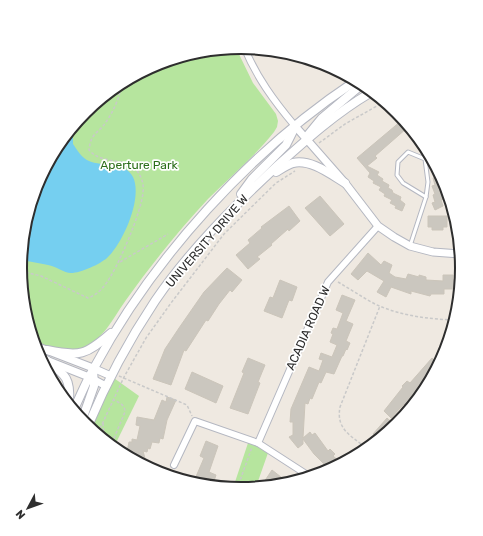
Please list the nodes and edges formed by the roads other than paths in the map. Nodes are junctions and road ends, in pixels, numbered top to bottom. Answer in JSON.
{"nodes":[{"id":1,"x":247,"y":54,"type":"edge"},
{"id":2,"x":352,"y":84,"type":"edge"},
{"id":3,"x":358,"y":88,"type":"edge"},
{"id":4,"x":367,"y":95,"type":"edge"},
{"id":5,"x":295,"y":126,"type":"junction"},
{"id":6,"x":307,"y":139,"type":"junction"},
{"id":7,"x":264,"y":178,"type":"junction"},
{"id":8,"x":345,"y":183,"type":"junction"},
{"id":9,"x":426,"y":197,"type":"junction"},
{"id":10,"x":217,"y":225,"type":"junction"},
{"id":11,"x":378,"y":226,"type":"junction"},
{"id":12,"x":410,"y":246,"type":"junction"},
{"id":13,"x":456,"y":254,"type":"edge"},
{"id":14,"x":117,"y":329,"type":"junction"},
{"id":15,"x":42,"y":348,"type":"edge"},
{"id":16,"x":47,"y":350,"type":"junction"},
{"id":17,"x":48,"y":361,"type":"edge"},
{"id":18,"x":49,"y":363,"type":"edge"},
{"id":19,"x":93,"y":368,"type":"junction"},
{"id":20,"x":111,"y":376,"type":"junction"},
{"id":21,"x":92,"y":379,"type":"junction"},
{"id":22,"x":106,"y":386,"type":"junction"},
{"id":23,"x":69,"y":396,"type":"edge"},
{"id":24,"x":76,"y":405,"type":"edge"},
{"id":25,"x":84,"y":414,"type":"edge"},
{"id":26,"x":90,"y":420,"type":"edge"},
{"id":27,"x":256,"y":442,"type":"junction"},
{"id":28,"x":174,"y":465,"type":"dead end"},
{"id":29,"x":304,"y":473,"type":"edge"}],
"edges":[{"from":1,"to":5,"type":"street"},
{"from":2,"to":5,"type":"main road","name":"UNIVERSITY DRIVE W"},
{"from":3,"to":6,"type":"main road"},
{"from":4,"to":6,"type":"main road","name":"UNIVERSITY DRIVE W"},
{"from":5,"to":6,"type":"street"},
{"from":5,"to":10,"type":"main road"},
{"from":5,"to":14,"type":"main road","name":"UNIVERSITY DRIVE W"},
{"from":6,"to":7,"type":"main road","name":"UNIVERSITY DRIVE W"},
{"from":6,"to":8,"type":"street"},
{"from":7,"to":8,"type":"main road"},
{"from":7,"to":10,"type":"main road","name":"UNIVERSITY DRIVE W"},
{"from":8,"to":11,"type":"street"},
{"from":9,"to":9,"type":"lane"},
{"from":9,"to":12,"type":"lane"},
{"from":10,"to":20,"type":"main road","name":"UNIVERSITY DRIVE W"},
{"from":11,"to":12,"type":"street"},
{"from":11,"to":27,"type":"street","name":"ACADIA ROAD W"},
{"from":12,"to":13,"type":"street"},
{"from":14,"to":16,"type":"main road"},
{"from":14,"to":19,"type":"main road","name":"UNIVERSITY DRIVE W"},
{"from":15,"to":16,"type":"street"},
{"from":16,"to":19,"type":"street"},
{"from":17,"to":21,"type":"street"},
{"from":18,"to":23,"type":"main road"},
{"from":19,"to":20,"type":"street"},
{"from":19,"to":21,"type":"main road"},
{"from":20,"to":22,"type":"main road","name":"UNIVERSITY DRIVE W"},
{"from":21,"to":22,"type":"street"},
{"from":21,"to":24,"type":"main road"},
{"from":21,"to":25,"type":"main road"},
{"from":22,"to":26,"type":"main road","name":"UNIVERSITY DRIVE W"},
{"from":27,"to":28,"type":"street"},
{"from":27,"to":29,"type":"street"}]}
